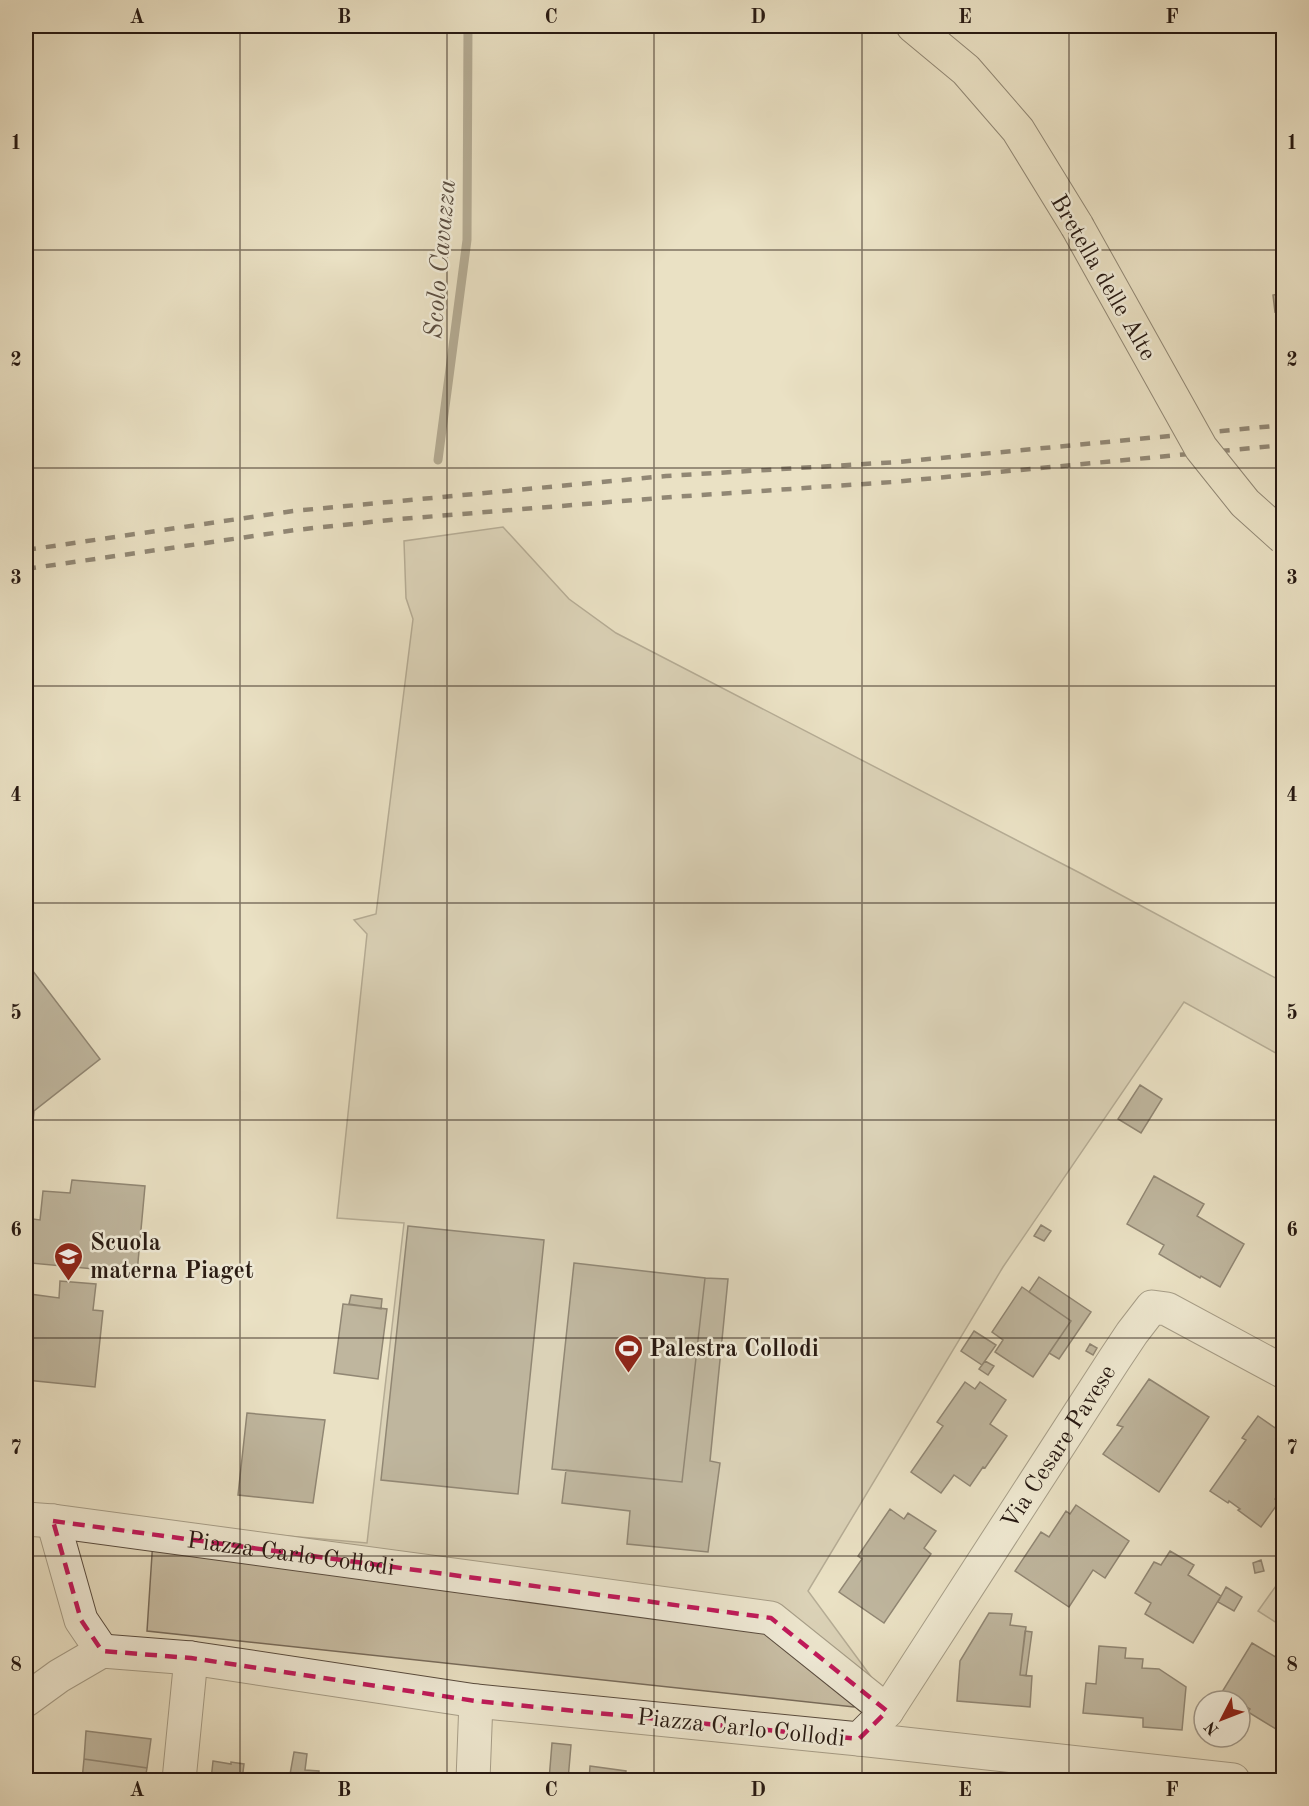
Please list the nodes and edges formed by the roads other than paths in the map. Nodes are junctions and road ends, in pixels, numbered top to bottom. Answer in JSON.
{"nodes":[{"id":1,"x":913,"y":26,"type":"edge"},
{"id":2,"x":1284,"y":538,"type":"edge"},
{"id":3,"x":1284,"y":1372,"type":"edge"},
{"id":4,"x":39,"y":1520,"type":"edge"},
{"id":5,"x":102,"y":1651,"type":"junction"},
{"id":6,"x":191,"y":1658,"type":"junction"},
{"id":7,"x":26,"y":1700,"type":"edge"},
{"id":8,"x":476,"y":1701,"type":"junction"},
{"id":9,"x":887,"y":1712,"type":"junction"},
{"id":10,"x":859,"y":1739,"type":"junction"},
{"id":11,"x":179,"y":1780,"type":"edge"},
{"id":12,"x":473,"y":1780,"type":"edge"},
{"id":13,"x":1233,"y":1780,"type":"edge"}],
"edges":[{"from":1,"to":2,"type":"main road","name":"Bretella delle Alte","bridge":true},
{"from":3,"to":9,"type":"street","name":"Via Cesare Pavese"},
{"from":4,"to":5,"type":"street"},
{"from":4,"to":9,"type":"street","name":"Piazza Carlo Collodi"},
{"from":5,"to":6,"type":"street","name":"Piazza Carlo Collodi"},
{"from":5,"to":7,"type":"street"},
{"from":6,"to":8,"type":"street","name":"Piazza Carlo Collodi"},
{"from":6,"to":11,"type":"street"},
{"from":8,"to":10,"type":"street","name":"Piazza Carlo Collodi"},
{"from":8,"to":12,"type":"street"},
{"from":9,"to":10,"type":"street","name":"Piazza Carlo Collodi"},
{"from":10,"to":13,"type":"street"}]}
